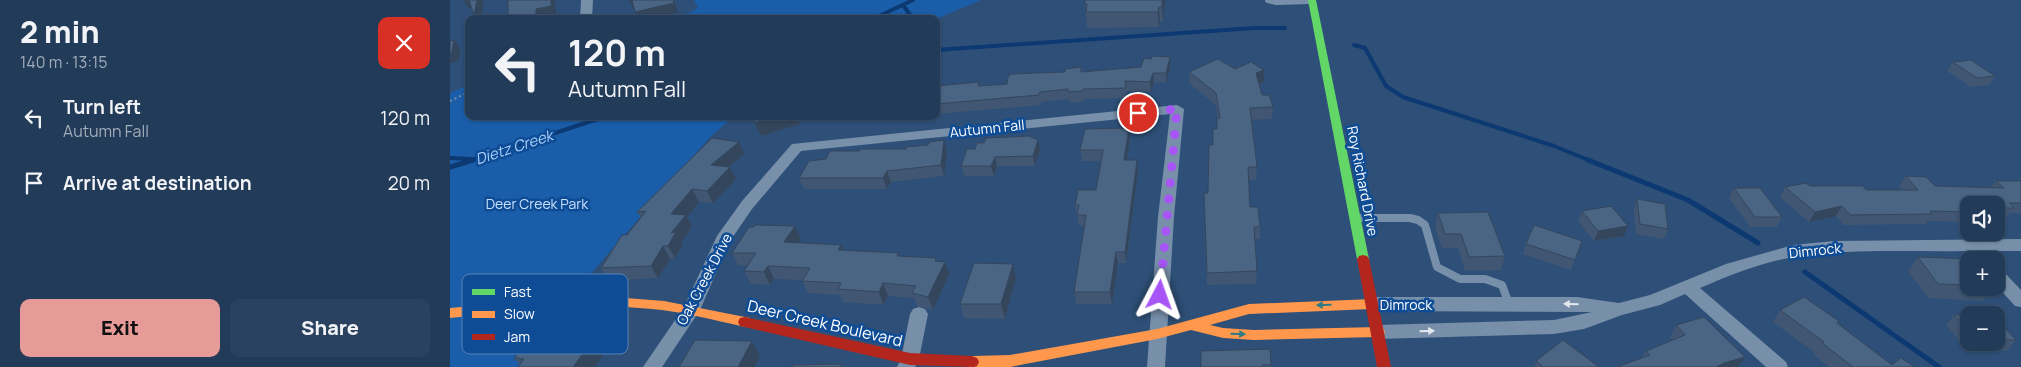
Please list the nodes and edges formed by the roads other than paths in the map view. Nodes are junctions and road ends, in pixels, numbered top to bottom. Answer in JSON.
{"nodes":[{"id":1,"x":587,"y":0,"type":"edge"},
{"id":2,"x":1268,"y":0,"type":"edge"},
{"id":3,"x":1312,"y":0,"type":"edge"},
{"id":4,"x":586,"y":15,"type":"edge"},
{"id":5,"x":797,"y":147,"type":"joint"},
{"id":6,"x":1355,"y":218,"type":"junction"},
{"id":7,"x":2021,"y":245,"type":"edge"},
{"id":8,"x":1970,"y":246,"type":"junction"},
{"id":9,"x":1975,"y":251,"type":"edge"},
{"id":10,"x":2005,"y":284,"type":"edge"},
{"id":11,"x":1688,"y":287,"type":"junction"},
{"id":12,"x":2021,"y":301,"type":"edge"},
{"id":13,"x":628,"y":303,"type":"edge"},
{"id":14,"x":1372,"y":304,"type":"junction"},
{"id":15,"x":1509,"y":304,"type":"junction"},
{"id":16,"x":1619,"y":309,"type":"junction"},
{"id":17,"x":691,"y":310,"type":"junction"},
{"id":18,"x":919,"y":314,"type":"dead end"},
{"id":19,"x":1191,"y":325,"type":"junction"},
{"id":20,"x":1378,"y":332,"type":"junction"},
{"id":21,"x":1156,"y":334,"type":"junction"},
{"id":22,"x":908,"y":363,"type":"edge"},
{"id":23,"x":652,"y":367,"type":"edge"},
{"id":24,"x":1156,"y":367,"type":"edge"},
{"id":25,"x":1384,"y":367,"type":"edge"},
{"id":26,"x":1779,"y":367,"type":"edge"}],
"edges":[{"from":1,"to":4,"type":"street"},
{"from":2,"to":3,"type":"lane"},
{"from":3,"to":6,"type":"street","name":"Roy Richard Drive"},
{"from":5,"to":17,"type":"street","name":"Oak Creek Drive"},
{"from":5,"to":21,"type":"street","name":"Autumn Fall"},
{"from":6,"to":14,"type":"street","name":"Roy Richard Drive"},
{"from":6,"to":15,"type":"lane"},
{"from":7,"to":8,"type":"street","name":"Dimrock"},
{"from":8,"to":9,"type":"street"},
{"from":8,"to":11,"type":"street","name":"Dimrock"},
{"from":10,"to":12,"type":"street"},
{"from":11,"to":16,"type":"street","name":"Dimrock"},
{"from":11,"to":26,"type":"street"},
{"from":13,"to":17,"type":"street","name":"Deer Creek Boulevard"},
{"from":14,"to":15,"type":"street","name":"Dimrock"},
{"from":14,"to":19,"type":"street","name":"Deer Creek Boulevard","one_way":true},
{"from":14,"to":20,"type":"street","name":"Roy Richard Drive"},
{"from":16,"to":15,"type":"street","name":"Dimrock","one_way":true},
{"from":20,"to":16,"type":"street","name":"Dimrock","one_way":true},
{"from":17,"to":22,"type":"street","name":"Deer Creek Boulevard"},
{"from":17,"to":23,"type":"street","name":"Oak Creek Drive"},
{"from":18,"to":22,"type":"street"},
{"from":19,"to":20,"type":"street","name":"Deer Creek Boulevard","one_way":true},
{"from":19,"to":21,"type":"street","name":"Deer Creek Boulevard"},
{"from":20,"to":25,"type":"street","name":"Roy Richard Drive"},
{"from":21,"to":22,"type":"street","name":"Deer Creek Boulevard"},
{"from":21,"to":24,"type":"street"}]}
